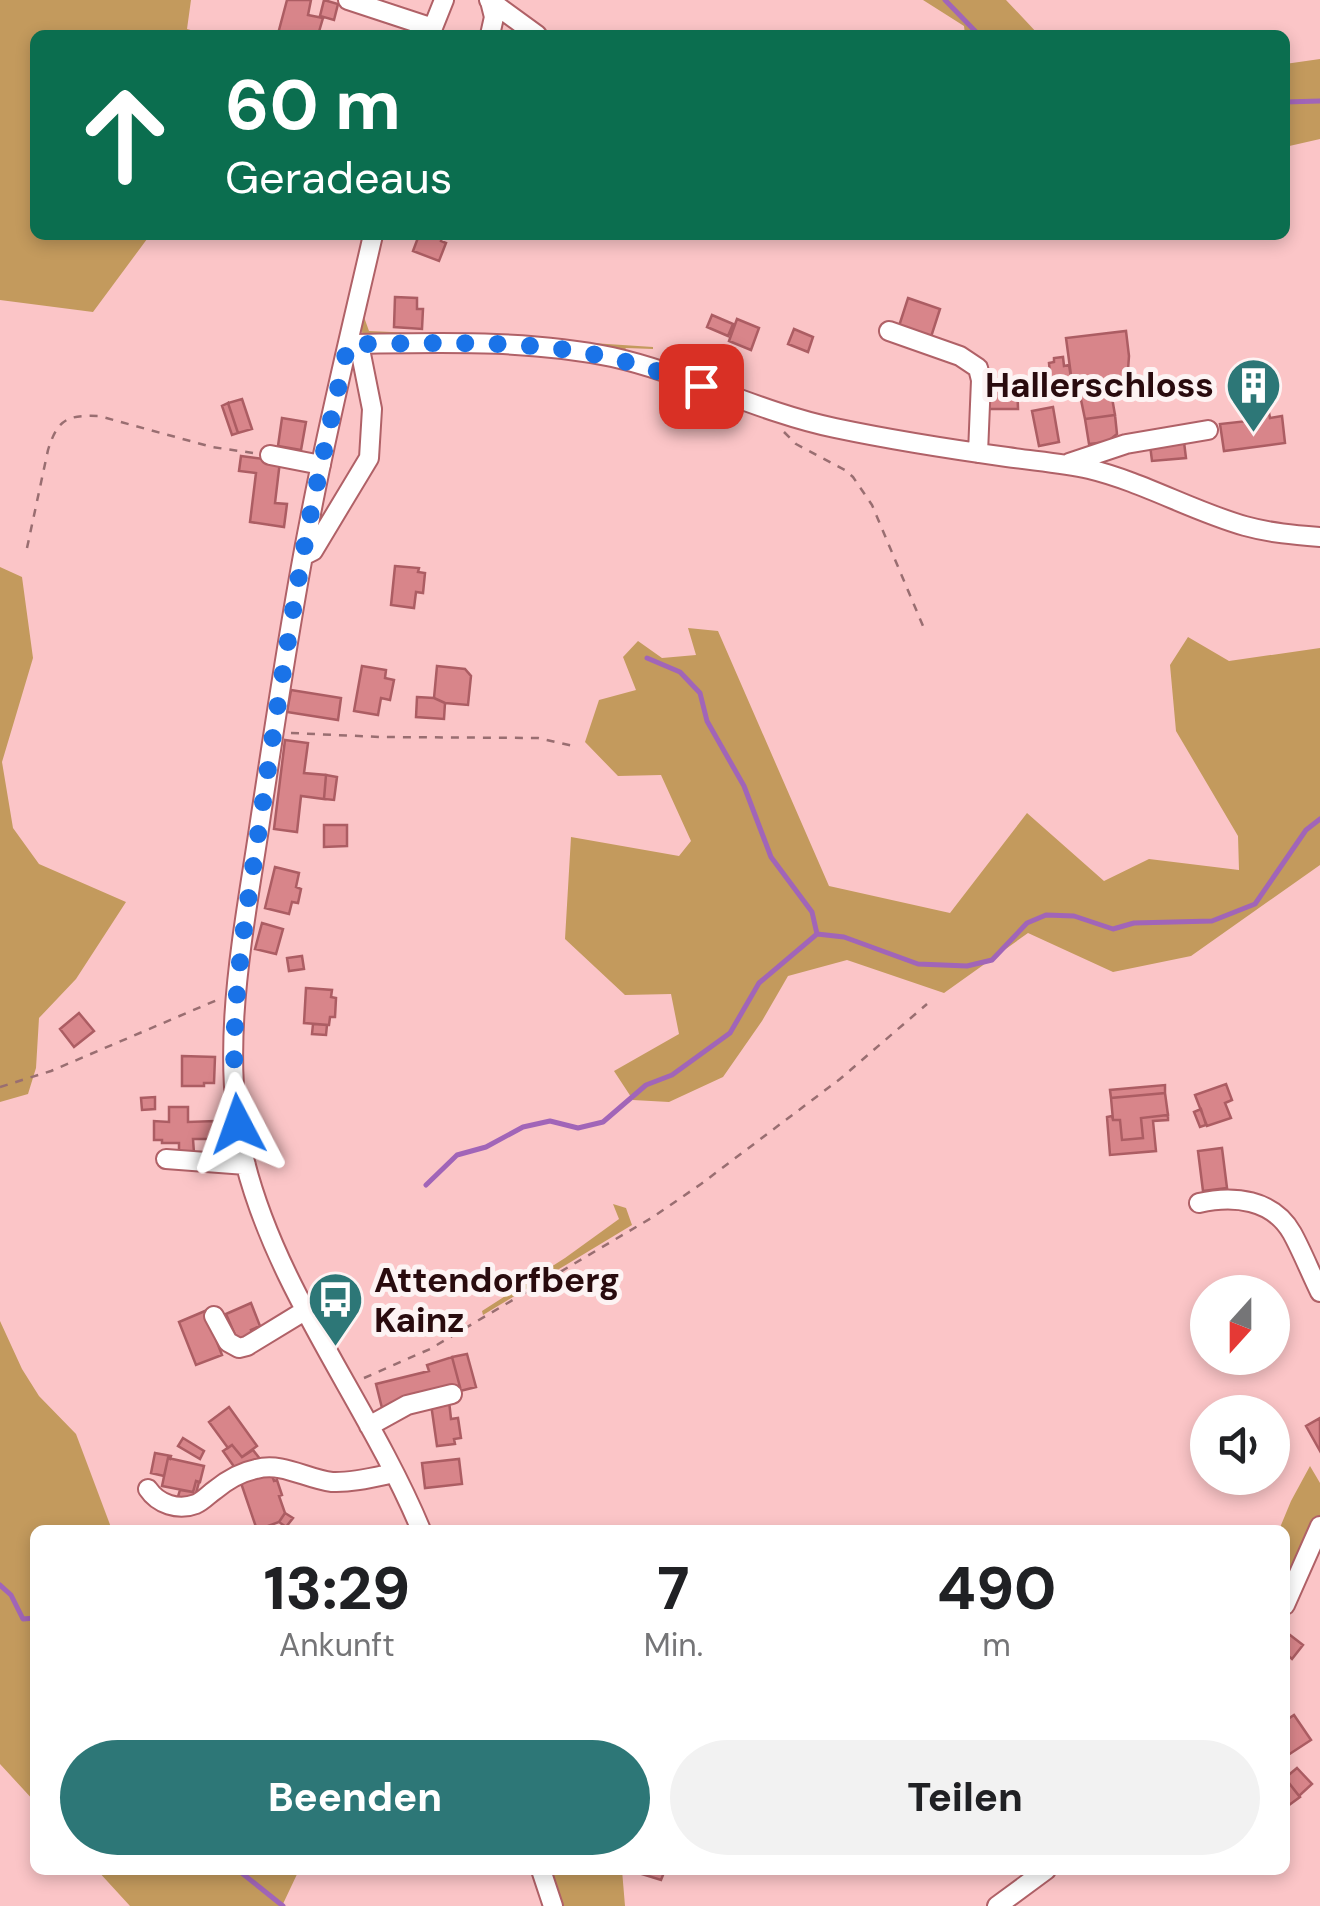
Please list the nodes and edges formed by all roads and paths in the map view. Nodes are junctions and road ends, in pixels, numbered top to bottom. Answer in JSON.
{"nodes":[{"id":1,"x":348,"y":0,"type":"edge"},
{"id":2,"x":444,"y":0,"type":"edge"},
{"id":3,"x":490,"y":1,"type":"edge"},
{"id":4,"x":428,"y":30,"type":"edge"},
{"id":5,"x":431,"y":30,"type":"edge"},
{"id":6,"x":491,"y":30,"type":"edge"},
{"id":7,"x":530,"y":30,"type":"edge"},
{"id":8,"x":372,"y":240,"type":"edge"},
{"id":9,"x":888,"y":331,"type":"dead end"},
{"id":10,"x":353,"y":344,"type":"junction"},
{"id":11,"x":781,"y":413,"type":"junction"},
{"id":12,"x":1208,"y":430,"type":"dead end"},
{"id":13,"x":978,"y":453,"type":"junction"},
{"id":14,"x":270,"y":454,"type":"joint"},
{"id":15,"x":321,"y":465,"type":"junction"},
{"id":16,"x":1064,"y":465,"type":"junction"},
{"id":17,"x":1320,"y":536,"type":"edge"},
{"id":18,"x":27,"y":548,"type":"dead end"},
{"id":19,"x":303,"y":556,"type":"junction"},
{"id":20,"x":923,"y":626,"type":"dead end"},
{"id":21,"x":274,"y":732,"type":"junction"},
{"id":22,"x":573,"y":746,"type":"dead end"},
{"id":23,"x":236,"y":992,"type":"junction"},
{"id":24,"x":927,"y":1004,"type":"dead end"},
{"id":25,"x":0,"y":1087,"type":"edge"},
{"id":26,"x":166,"y":1159,"type":"dead end"},
{"id":27,"x":246,"y":1165,"type":"junction"},
{"id":28,"x":1199,"y":1203,"type":"dead end"},
{"id":29,"x":1320,"y":1292,"type":"edge"},
{"id":30,"x":306,"y":1310,"type":"junction"},
{"id":31,"x":214,"y":1316,"type":"dead end"},
{"id":32,"x":348,"y":1386,"type":"junction"},
{"id":33,"x":452,"y":1394,"type":"dead end"},
{"id":34,"x":369,"y":1426,"type":"junction"},
{"id":35,"x":394,"y":1473,"type":"junction"},
{"id":36,"x":148,"y":1489,"type":"dead end"},
{"id":37,"x":419,"y":1525,"type":"edge"},
{"id":38,"x":1320,"y":1526,"type":"edge"},
{"id":39,"x":1290,"y":1594,"type":"edge"},
{"id":40,"x":543,"y":1875,"type":"edge"},
{"id":41,"x":1039,"y":1875,"type":"edge"},
{"id":42,"x":553,"y":1906,"type":"edge"},
{"id":43,"x":997,"y":1906,"type":"edge"}],
"edges":[{"from":1,"to":4,"type":"street"},
{"from":2,"to":5,"type":"street"},
{"from":3,"to":6,"type":"street"},
{"from":3,"to":7,"type":"street"},
{"from":8,"to":10,"type":"street"},
{"from":9,"to":13,"type":"street"},
{"from":10,"to":11,"type":"street"},
{"from":10,"to":15,"type":"street"},
{"from":10,"to":19,"type":"street"},
{"from":11,"to":13,"type":"street"},
{"from":11,"to":20,"type":"path"},
{"from":12,"to":16,"type":"street"},
{"from":13,"to":16,"type":"street"},
{"from":14,"to":15,"type":"street"},
{"from":14,"to":18,"type":"path"},
{"from":15,"to":19,"type":"street"},
{"from":16,"to":17,"type":"street"},
{"from":19,"to":21,"type":"street"},
{"from":21,"to":22,"type":"path"},
{"from":21,"to":23,"type":"street"},
{"from":23,"to":25,"type":"path"},
{"from":23,"to":27,"type":"street"},
{"from":24,"to":32,"type":"path"},
{"from":26,"to":27,"type":"street"},
{"from":27,"to":30,"type":"street"},
{"from":28,"to":29,"type":"street"},
{"from":30,"to":31,"type":"street"},
{"from":30,"to":32,"type":"street"},
{"from":32,"to":34,"type":"street"},
{"from":33,"to":34,"type":"street"},
{"from":34,"to":35,"type":"street"},
{"from":35,"to":36,"type":"street"},
{"from":35,"to":37,"type":"street"},
{"from":38,"to":39,"type":"street"},
{"from":40,"to":42,"type":"street"},
{"from":41,"to":43,"type":"street"}]}
